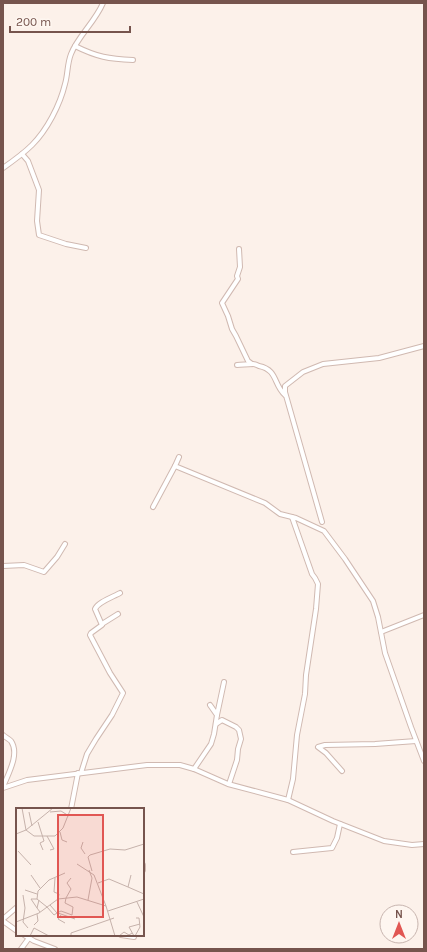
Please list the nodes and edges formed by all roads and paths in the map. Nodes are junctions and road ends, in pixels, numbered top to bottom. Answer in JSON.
{"nodes":[{"id":1,"x":103,"y":3,"type":"edge"},
{"id":2,"x":75,"y":46,"type":"junction"},
{"id":3,"x":132,"y":60,"type":"dead end"},
{"id":4,"x":22,"y":154,"type":"junction"},
{"id":5,"x":3,"y":168,"type":"edge"},
{"id":6,"x":86,"y":248,"type":"dead end"},
{"id":7,"x":239,"y":249,"type":"dead end"},
{"id":8,"x":424,"y":346,"type":"edge"},
{"id":9,"x":252,"y":364,"type":"junction"},
{"id":10,"x":237,"y":365,"type":"dead end"},
{"id":11,"x":285,"y":392,"type":"junction"},
{"id":12,"x":179,"y":457,"type":"dead end"},
{"id":13,"x":175,"y":466,"type":"junction"},
{"id":14,"x":153,"y":507,"type":"dead end"},
{"id":15,"x":292,"y":517,"type":"junction"},
{"id":16,"x":322,"y":522,"type":"dead end"},
{"id":17,"x":65,"y":544,"type":"dead end"},
{"id":18,"x":3,"y":566,"type":"edge"},
{"id":19,"x":120,"y":593,"type":"dead end"},
{"id":20,"x":118,"y":614,"type":"dead end"},
{"id":21,"x":424,"y":615,"type":"edge"},
{"id":22,"x":102,"y":624,"type":"junction"},
{"id":23,"x":381,"y":632,"type":"junction"},
{"id":24,"x":224,"y":682,"type":"dead end"},
{"id":25,"x":210,"y":705,"type":"dead end"},
{"id":26,"x":216,"y":715,"type":"junction"},
{"id":27,"x":216,"y":724,"type":"junction"},
{"id":28,"x":3,"y":735,"type":"edge"},
{"id":29,"x":416,"y":741,"type":"junction"},
{"id":30,"x":424,"y":761,"type":"edge"},
{"id":31,"x":194,"y":769,"type":"junction"},
{"id":32,"x":342,"y":771,"type":"dead end"},
{"id":33,"x":79,"y":773,"type":"junction"},
{"id":34,"x":229,"y":784,"type":"junction"},
{"id":35,"x":3,"y":787,"type":"edge"},
{"id":36,"x":288,"y":800,"type":"junction"},
{"id":37,"x":71,"y":808,"type":"edge"},
{"id":38,"x":340,"y":824,"type":"junction"},
{"id":39,"x":424,"y":844,"type":"edge"},
{"id":40,"x":293,"y":852,"type":"dead end"},
{"id":41,"x":16,"y":908,"type":"edge"},
{"id":42,"x":3,"y":920,"type":"edge"},
{"id":43,"x":16,"y":930,"type":"edge"},
{"id":44,"x":26,"y":936,"type":"edge"},
{"id":45,"x":29,"y":938,"type":"junction"},
{"id":46,"x":21,"y":949,"type":"edge"},
{"id":47,"x":55,"y":949,"type":"edge"}],
"edges":[{"from":1,"to":2,"type":"street"},
{"from":2,"to":3,"type":"street"},
{"from":2,"to":4,"type":"street"},
{"from":4,"to":5,"type":"street"},
{"from":4,"to":6,"type":"street"},
{"from":7,"to":9,"type":"street"},
{"from":8,"to":11,"type":"street"},
{"from":9,"to":10,"type":"street"},
{"from":9,"to":11,"type":"street"},
{"from":11,"to":16,"type":"street"},
{"from":12,"to":13,"type":"street"},
{"from":13,"to":14,"type":"street"},
{"from":13,"to":15,"type":"street"},
{"from":15,"to":23,"type":"street"},
{"from":15,"to":36,"type":"street"},
{"from":17,"to":18,"type":"street"},
{"from":19,"to":22,"type":"street"},
{"from":20,"to":22,"type":"street"},
{"from":21,"to":23,"type":"street"},
{"from":22,"to":33,"type":"street"},
{"from":23,"to":29,"type":"street"},
{"from":24,"to":26,"type":"street"},
{"from":25,"to":26,"type":"street"},
{"from":26,"to":27,"type":"street"},
{"from":27,"to":31,"type":"street"},
{"from":27,"to":34,"type":"street"},
{"from":28,"to":35,"type":"street"},
{"from":29,"to":30,"type":"street"},
{"from":29,"to":32,"type":"street"},
{"from":31,"to":33,"type":"street"},
{"from":31,"to":34,"type":"street"},
{"from":33,"to":35,"type":"street"},
{"from":33,"to":37,"type":"street"},
{"from":34,"to":36,"type":"street"},
{"from":36,"to":38,"type":"street"},
{"from":38,"to":39,"type":"street"},
{"from":38,"to":40,"type":"street"},
{"from":41,"to":42,"type":"street"},
{"from":42,"to":43,"type":"street"},
{"from":44,"to":45,"type":"street"},
{"from":45,"to":46,"type":"street"},
{"from":45,"to":47,"type":"street"}]}
